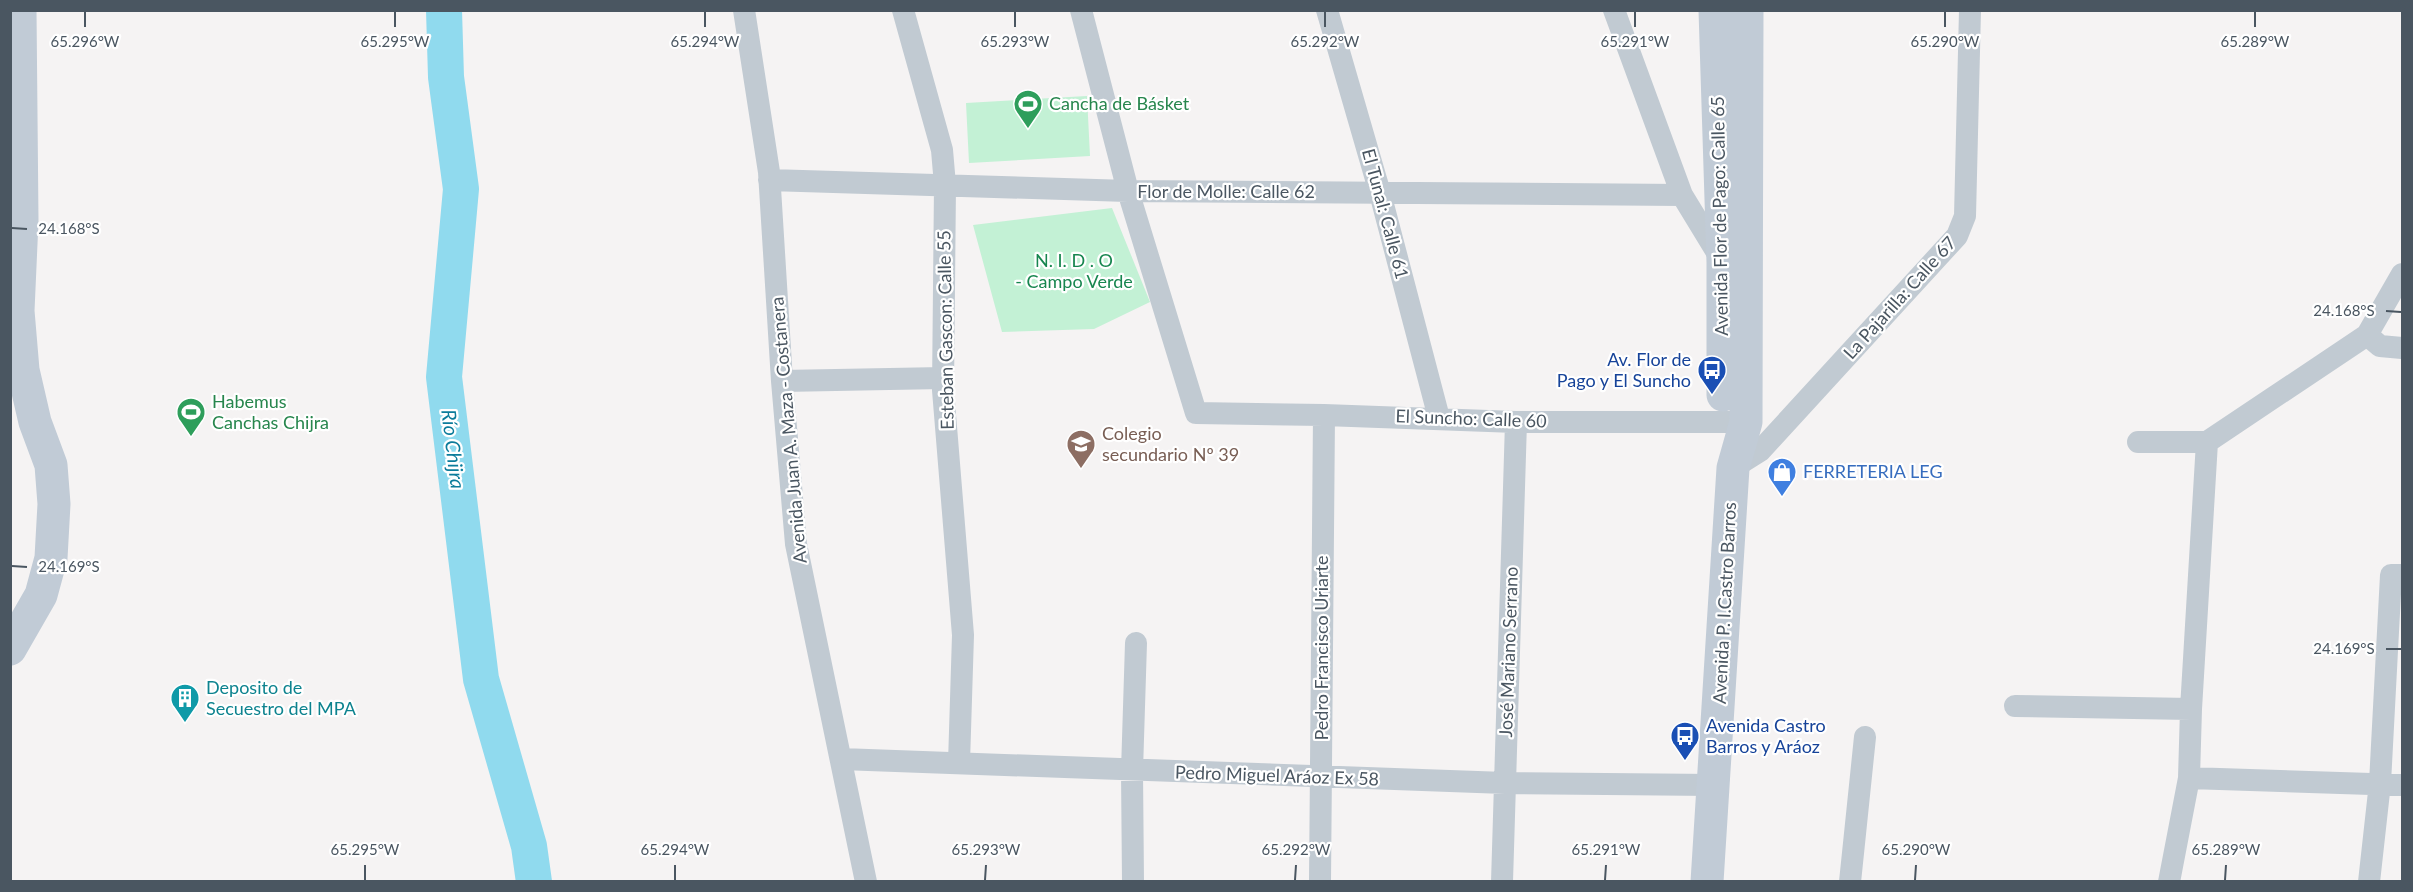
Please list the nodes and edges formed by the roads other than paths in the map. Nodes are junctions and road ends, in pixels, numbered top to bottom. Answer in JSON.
{"nodes":[{"id":1,"x":20,"y":10,"type":"edge"},
{"id":2,"x":744,"y":10,"type":"edge"},
{"id":3,"x":903,"y":10,"type":"edge"},
{"id":4,"x":1081,"y":10,"type":"edge"},
{"id":5,"x":1327,"y":10,"type":"edge"},
{"id":6,"x":1614,"y":10,"type":"edge"},
{"id":7,"x":1715,"y":10,"type":"edge"},
{"id":8,"x":1747,"y":10,"type":"edge"},
{"id":9,"x":1970,"y":10,"type":"edge"},
{"id":10,"x":770,"y":180,"type":"junction"},
{"id":11,"x":945,"y":185,"type":"junction"},
{"id":12,"x":1128,"y":191,"type":"junction"},
{"id":13,"x":1380,"y":193,"type":"junction"},
{"id":14,"x":1682,"y":195,"type":"junction"},
{"id":15,"x":1723,"y":262,"type":"junction"},
{"id":16,"x":2403,"y":274,"type":"edge"},
{"id":17,"x":2367,"y":335,"type":"junction"},
{"id":18,"x":2403,"y":348,"type":"edge"},
{"id":19,"x":943,"y":378,"type":"junction"},
{"id":20,"x":782,"y":381,"type":"junction"},
{"id":21,"x":1324,"y":415,"type":"junction"},
{"id":22,"x":1439,"y":418,"type":"junction"},
{"id":23,"x":1516,"y":422,"type":"junction"},
{"id":24,"x":1735,"y":422,"type":"junction"},
{"id":25,"x":2138,"y":442,"type":"dead end"},
{"id":26,"x":2207,"y":442,"type":"junction"},
{"id":27,"x":1733,"y":468,"type":"junction"},
{"id":28,"x":2403,"y":575,"type":"edge"},
{"id":29,"x":1136,"y":643,"type":"dead end"},
{"id":30,"x":10,"y":650,"type":"edge"},
{"id":31,"x":2015,"y":706,"type":"dead end"},
{"id":32,"x":2191,"y":709,"type":"junction"},
{"id":33,"x":1865,"y":737,"type":"dead end"},
{"id":34,"x":841,"y":759,"type":"junction"},
{"id":35,"x":959,"y":763,"type":"junction"},
{"id":36,"x":1132,"y":771,"type":"junction"},
{"id":37,"x":1321,"y":777,"type":"junction"},
{"id":38,"x":2189,"y":778,"type":"junction"},
{"id":39,"x":1505,"y":783,"type":"junction"},
{"id":40,"x":2380,"y":783,"type":"junction"},
{"id":41,"x":1714,"y":785,"type":"junction"},
{"id":42,"x":2403,"y":785,"type":"edge"},
{"id":43,"x":866,"y":882,"type":"edge"},
{"id":44,"x":1133,"y":882,"type":"edge"},
{"id":45,"x":1320,"y":882,"type":"edge"},
{"id":46,"x":1502,"y":882,"type":"edge"},
{"id":47,"x":1707,"y":882,"type":"edge"},
{"id":48,"x":1850,"y":882,"type":"edge"},
{"id":49,"x":2169,"y":882,"type":"edge"},
{"id":50,"x":2369,"y":882,"type":"edge"}],
"edges":[{"from":1,"to":30,"type":"street"},
{"from":2,"to":10,"type":"street","name":"Avenida Juan A. Maza - Costanera"},
{"from":3,"to":11,"type":"street","name":"Esteban Gascon: Calle 55"},
{"from":4,"to":12,"type":"street"},
{"from":5,"to":13,"type":"street","name":"El Tunal: Calle 61"},
{"from":6,"to":14,"type":"street"},
{"from":7,"to":15,"type":"street","name":"Avenida Flor de Pago: Calle 65"},
{"from":8,"to":24,"type":"street","name":"Avenida Flor de Pago: Calle 65"},
{"from":9,"to":27,"type":"street","name":"La Pajarilla: Calle 67"},
{"from":10,"to":11,"type":"street","name":"Flor de Molle: Calle 62"},
{"from":10,"to":20,"type":"street","name":"Avenida Juan A. Maza - Costanera"},
{"from":11,"to":12,"type":"street","name":"Flor de Molle: Calle 62"},
{"from":11,"to":19,"type":"street","name":"Esteban Gascon: Calle 55"},
{"from":12,"to":13,"type":"street","name":"Flor de Molle: Calle 62"},
{"from":12,"to":21,"type":"street","name":"El Suncho: Calle 60"},
{"from":13,"to":14,"type":"street","name":"Flor de Molle: Calle 62"},
{"from":13,"to":22,"type":"street","name":"El Tunal: Calle 61"},
{"from":14,"to":15,"type":"street"},
{"from":15,"to":24,"type":"street","name":"Avenida Flor de Pago: Calle 65"},
{"from":16,"to":17,"type":"street"},
{"from":17,"to":18,"type":"street"},
{"from":17,"to":26,"type":"street"},
{"from":19,"to":20,"type":"street"},
{"from":19,"to":35,"type":"street","name":"Esteban Gascon: Calle 55"},
{"from":20,"to":34,"type":"street","name":"Avenida Juan A. Maza - Costanera"},
{"from":21,"to":22,"type":"street","name":"El Suncho: Calle 60"},
{"from":21,"to":37,"type":"street","name":"Pedro Francisco Uriarte"},
{"from":22,"to":23,"type":"street","name":"El Suncho: Calle 60"},
{"from":23,"to":24,"type":"street","name":"El Suncho: Calle 60"},
{"from":23,"to":39,"type":"street","name":"José Mariano Serrano"},
{"from":24,"to":27,"type":"street","name":"Avenida P. I.Castro Barros"},
{"from":25,"to":26,"type":"street"},
{"from":26,"to":32,"type":"street"},
{"from":27,"to":41,"type":"street","name":"Avenida P. I.Castro Barros"},
{"from":28,"to":40,"type":"street"},
{"from":29,"to":36,"type":"street"},
{"from":31,"to":32,"type":"street"},
{"from":32,"to":38,"type":"street"},
{"from":33,"to":48,"type":"street"},
{"from":34,"to":35,"type":"street","name":"Pedro Miguel Aráoz Ex 58"},
{"from":34,"to":43,"type":"street","name":"Avenida Juan A. Maza - Costanera"},
{"from":35,"to":36,"type":"street","name":"Pedro Miguel Aráoz Ex 58"},
{"from":36,"to":37,"type":"street","name":"Pedro Miguel Aráoz Ex 58"},
{"from":36,"to":44,"type":"street"},
{"from":37,"to":39,"type":"street","name":"Pedro Miguel Aráoz Ex 58"},
{"from":37,"to":45,"type":"street","name":"Pedro Francisco Uriarte"},
{"from":38,"to":40,"type":"street"},
{"from":38,"to":49,"type":"street"},
{"from":39,"to":41,"type":"street","name":"Pedro Miguel Aráoz Ex 58"},
{"from":39,"to":46,"type":"street","name":"José Mariano Serrano"},
{"from":40,"to":42,"type":"street"},
{"from":40,"to":50,"type":"street"},
{"from":41,"to":47,"type":"street","name":"Avenida P. I.Castro Barros"}]}
